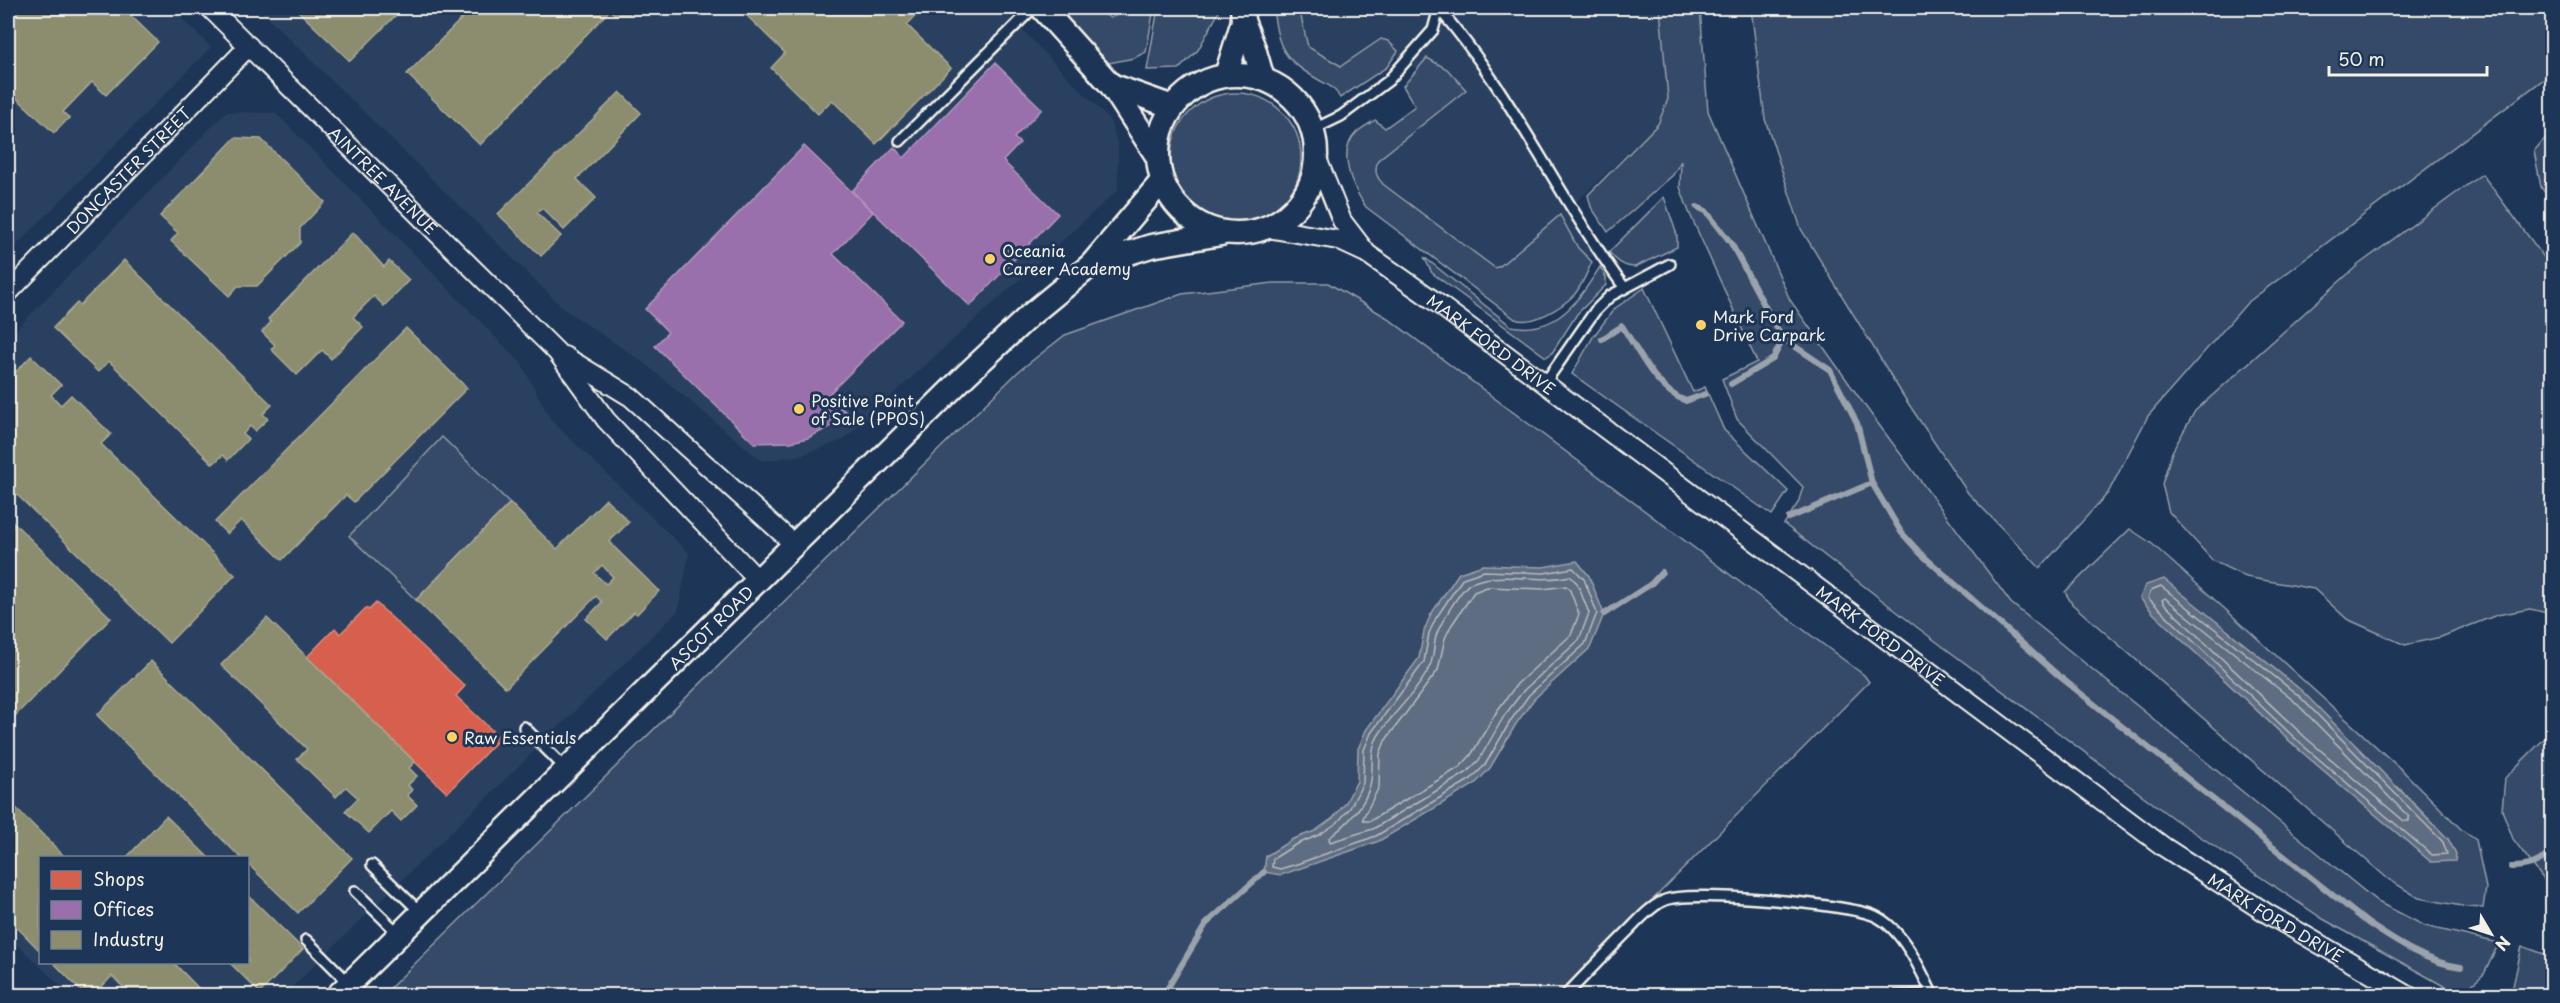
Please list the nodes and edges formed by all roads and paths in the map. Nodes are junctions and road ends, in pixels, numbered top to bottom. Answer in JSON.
{"nodes":[{"id":1,"x":210,"y":8,"type":"edge"},
{"id":2,"x":1033,"y":8,"type":"edge"},
{"id":3,"x":1042,"y":8,"type":"edge"},
{"id":4,"x":1439,"y":8,"type":"edge"},
{"id":5,"x":1242,"y":14,"type":"edge"},
{"id":6,"x":249,"y":46,"type":"junction"},
{"id":7,"x":1226,"y":75,"type":"junction"},
{"id":8,"x":1263,"y":79,"type":"junction"},
{"id":9,"x":1111,"y":85,"type":"junction"},
{"id":10,"x":1173,"y":107,"type":"junction"},
{"id":11,"x":1312,"y":130,"type":"junction"},
{"id":12,"x":900,"y":141,"type":"dead end"},
{"id":13,"x":1157,"y":156,"type":"junction"},
{"id":14,"x":1316,"y":156,"type":"junction"},
{"id":15,"x":1162,"y":181,"type":"junction"},
{"id":16,"x":1267,"y":228,"type":"junction"},
{"id":17,"x":1226,"y":233,"type":"junction"},
{"id":18,"x":1366,"y":253,"type":"junction"},
{"id":19,"x":1670,"y":264,"type":"dead end"},
{"id":20,"x":1091,"y":265,"type":"junction"},
{"id":21,"x":1624,"y":287,"type":"junction"},
{"id":22,"x":8,"y":293,"type":"edge"},
{"id":23,"x":557,"y":352,"type":"junction"},
{"id":24,"x":1544,"y":384,"type":"junction"},
{"id":25,"x":794,"y":544,"type":"junction"},
{"id":26,"x":757,"y":579,"type":"junction"},
{"id":27,"x":524,"y":727,"type":"dead end"},
{"id":28,"x":566,"y":769,"type":"junction"},
{"id":29,"x":372,"y":865,"type":"dead end"},
{"id":30,"x":355,"y":891,"type":"dead end"},
{"id":31,"x":422,"y":913,"type":"junction"},
{"id":32,"x":400,"y":935,"type":"junction"},
{"id":33,"x":306,"y":940,"type":"dead end"},
{"id":34,"x":343,"y":989,"type":"edge"},
{"id":35,"x":1933,"y":995,"type":"edge"},
{"id":36,"x":1565,"y":996,"type":"edge"},
{"id":37,"x":1895,"y":996,"type":"edge"},
{"id":38,"x":2409,"y":996,"type":"edge"}],
"edges":[{"from":1,"to":6,"type":"street","name":"AINTREE AVENUE"},
{"from":2,"to":12,"type":"lane"},
{"from":3,"to":9,"type":"street"},
{"from":4,"to":11,"type":"lane"},
{"from":4,"to":21,"type":"lane"},
{"from":5,"to":7,"type":"street"},
{"from":5,"to":8,"type":"street"},
{"from":6,"to":22,"type":"street","name":"DONCASTER STREET"},
{"from":6,"to":23,"type":"street","name":"AINTREE AVENUE"},
{"from":7,"to":8,"type":"street"},
{"from":7,"to":10,"type":"street"},
{"from":8,"to":11,"type":"street"},
{"from":9,"to":10,"type":"street"},
{"from":9,"to":13,"type":"street"},
{"from":10,"to":13,"type":"street"},
{"from":11,"to":14,"type":"street"},
{"from":13,"to":15,"type":"street"},
{"from":14,"to":16,"type":"street"},
{"from":14,"to":18,"type":"street","name":"MARK FORD DRIVE"},
{"from":15,"to":17,"type":"street"},
{"from":15,"to":20,"type":"street","name":"ASCOT ROAD"},
{"from":16,"to":17,"type":"street"},
{"from":16,"to":18,"type":"street","name":"MARK FORD DRIVE"},
{"from":17,"to":20,"type":"street","name":"ASCOT ROAD"},
{"from":18,"to":24,"type":"street","name":"MARK FORD DRIVE"},
{"from":19,"to":21,"type":"lane"},
{"from":20,"to":25,"type":"street","name":"ASCOT ROAD"},
{"from":21,"to":24,"type":"lane"},
{"from":23,"to":25,"type":"street","name":"AINTREE AVENUE"},
{"from":23,"to":26,"type":"street","name":"AINTREE AVENUE"},
{"from":24,"to":38,"type":"street","name":"MARK FORD DRIVE"},
{"from":25,"to":26,"type":"street","name":"ASCOT ROAD"},
{"from":26,"to":28,"type":"street","name":"ASCOT ROAD"},
{"from":27,"to":28,"type":"lane"},
{"from":28,"to":31,"type":"street","name":"ASCOT ROAD"},
{"from":29,"to":31,"type":"lane"},
{"from":30,"to":32,"type":"lane"},
{"from":31,"to":32,"type":"street","name":"ASCOT ROAD"},
{"from":32,"to":34,"type":"street","name":"ASCOT ROAD"},
{"from":33,"to":34,"type":"lane"},
{"from":35,"to":36,"type":"lane"},
{"from":35,"to":37,"type":"lane"}]}
